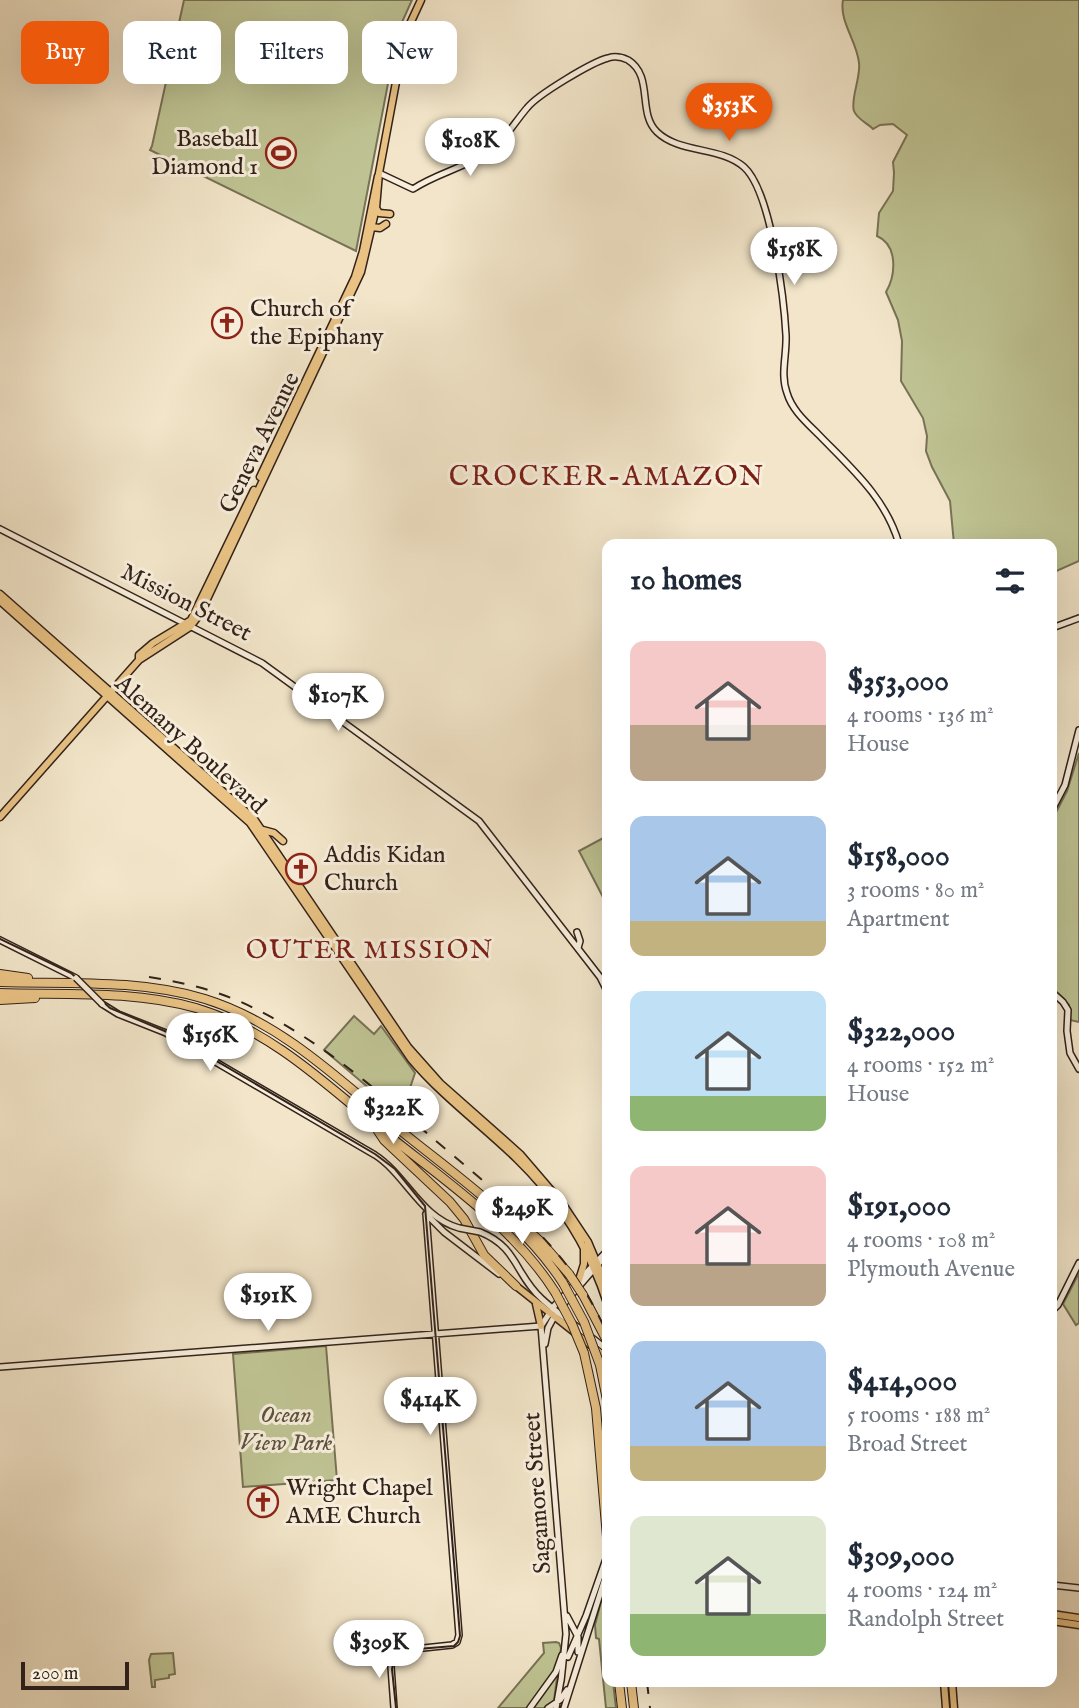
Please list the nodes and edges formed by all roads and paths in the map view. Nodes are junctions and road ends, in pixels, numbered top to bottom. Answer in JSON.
{"nodes":[{"id":1,"x":421,"y":0,"type":"edge"},
{"id":2,"x":379,"y":173,"type":"junction"},
{"id":3,"x":376,"y":208,"type":"junction"},
{"id":4,"x":390,"y":214,"type":"dead end"},
{"id":5,"x":386,"y":224,"type":"dead end"},
{"id":6,"x":372,"y":227,"type":"junction"},
{"id":7,"x":0,"y":529,"type":"edge"},
{"id":8,"x":897,"y":539,"type":"edge"},
{"id":9,"x":0,"y":594,"type":"edge"},
{"id":10,"x":0,"y":601,"type":"edge"},
{"id":11,"x":1079,"y":618,"type":"edge"},
{"id":12,"x":188,"y":625,"type":"junction"},
{"id":13,"x":1057,"y":626,"type":"edge"},
{"id":14,"x":109,"y":694,"type":"junction"},
{"id":15,"x":1079,"y":730,"type":"edge"},
{"id":16,"x":1057,"y":800,"type":"edge"},
{"id":17,"x":0,"y":817,"type":"edge"},
{"id":18,"x":263,"y":830,"type":"junction"},
{"id":19,"x":282,"y":841,"type":"dead end"},
{"id":20,"x":576,"y":932,"type":"dead end"},
{"id":21,"x":0,"y":940,"type":"edge"},
{"id":22,"x":578,"y":948,"type":"junction"},
{"id":23,"x":0,"y":974,"type":"edge"},
{"id":24,"x":73,"y":981,"type":"junction"},
{"id":25,"x":602,"y":981,"type":"edge"},
{"id":26,"x":0,"y":982,"type":"edge"},
{"id":27,"x":0,"y":993,"type":"edge"},
{"id":28,"x":69,"y":995,"type":"junction"},
{"id":29,"x":1057,"y":997,"type":"edge"},
{"id":30,"x":0,"y":1000,"type":"edge"},
{"id":31,"x":1079,"y":1069,"type":"edge"},
{"id":32,"x":372,"y":1122,"type":"junction"},
{"id":33,"x":467,"y":1184,"type":"junction"},
{"id":34,"x":422,"y":1204,"type":"junction"},
{"id":35,"x":426,"y":1214,"type":"junction"},
{"id":36,"x":570,"y":1214,"type":"junction"},
{"id":37,"x":580,"y":1219,"type":"dead end"},
{"id":38,"x":440,"y":1220,"type":"junction"},
{"id":39,"x":440,"y":1228,"type":"junction"},
{"id":40,"x":427,"y":1237,"type":"junction"},
{"id":41,"x":583,"y":1244,"type":"junction"},
{"id":42,"x":602,"y":1258,"type":"edge"},
{"id":43,"x":1079,"y":1263,"type":"edge"},
{"id":44,"x":596,"y":1266,"type":"junction"},
{"id":45,"x":602,"y":1277,"type":"edge"},
{"id":46,"x":579,"y":1280,"type":"junction"},
{"id":47,"x":516,"y":1286,"type":"junction"},
{"id":48,"x":602,"y":1286,"type":"edge"},
{"id":49,"x":535,"y":1303,"type":"junction"},
{"id":50,"x":1057,"y":1306,"type":"edge"},
{"id":51,"x":553,"y":1313,"type":"junction"},
{"id":52,"x":541,"y":1326,"type":"junction"},
{"id":53,"x":602,"y":1331,"type":"edge"},
{"id":54,"x":435,"y":1333,"type":"junction"},
{"id":55,"x":544,"y":1345,"type":"junction"},
{"id":56,"x":602,"y":1347,"type":"edge"},
{"id":57,"x":602,"y":1354,"type":"edge"},
{"id":58,"x":0,"y":1367,"type":"edge"},
{"id":59,"x":602,"y":1375,"type":"edge"},
{"id":60,"x":602,"y":1473,"type":"edge"},
{"id":61,"x":602,"y":1570,"type":"edge"},
{"id":62,"x":1057,"y":1586,"type":"edge"},
{"id":63,"x":602,"y":1587,"type":"edge"},
{"id":64,"x":1079,"y":1588,"type":"edge"},
{"id":65,"x":564,"y":1610,"type":"junction"},
{"id":66,"x":1057,"y":1615,"type":"edge"},
{"id":67,"x":1079,"y":1618,"type":"edge"},
{"id":68,"x":1057,"y":1622,"type":"edge"},
{"id":69,"x":1079,"y":1625,"type":"edge"},
{"id":70,"x":577,"y":1635,"type":"junction"},
{"id":71,"x":566,"y":1639,"type":"junction"},
{"id":72,"x":577,"y":1663,"type":"junction"},
{"id":73,"x":561,"y":1681,"type":"junction"},
{"id":74,"x":571,"y":1681,"type":"junction"},
{"id":75,"x":620,"y":1687,"type":"edge"},
{"id":76,"x":632,"y":1687,"type":"edge"},
{"id":77,"x":944,"y":1687,"type":"edge"},
{"id":78,"x":952,"y":1687,"type":"edge"},
{"id":79,"x":557,"y":1705,"type":"edge"},
{"id":80,"x":394,"y":1708,"type":"edge"},
{"id":81,"x":530,"y":1708,"type":"edge"},
{"id":82,"x":548,"y":1708,"type":"edge"},
{"id":83,"x":564,"y":1708,"type":"edge"},
{"id":84,"x":622,"y":1708,"type":"edge"},
{"id":85,"x":634,"y":1708,"type":"edge"},
{"id":86,"x":946,"y":1708,"type":"edge"},
{"id":87,"x":954,"y":1708,"type":"edge"}],
"edges":[{"from":1,"to":2,"type":"main road","name":"Geneva Avenue"},
{"from":2,"to":3,"type":"main road","name":"Geneva Avenue"},
{"from":2,"to":8,"type":"main road"},
{"from":2,"to":12,"type":"main road","name":"Geneva Avenue"},
{"from":3,"to":4,"type":"main road"},
{"from":3,"to":6,"type":"main road","name":"Geneva Avenue"},
{"from":5,"to":6,"type":"main road"},
{"from":6,"to":12,"type":"main road","name":"Geneva Avenue"},
{"from":7,"to":12,"type":"main road","name":"Mission Street"},
{"from":9,"to":14,"type":"main road","name":"Alemany Boulevard"},
{"from":10,"to":14,"type":"main road","name":"Alemany Boulevard"},
{"from":11,"to":13,"type":"main road"},
{"from":12,"to":14,"type":"main road","name":"Geneva Avenue"},
{"from":12,"to":22,"type":"main road","name":"Mission Street"},
{"from":14,"to":17,"type":"main road","name":"Geneva Avenue"},
{"from":14,"to":18,"type":"main road","name":"Alemany Boulevard"},
{"from":14,"to":41,"type":"main road","name":"Alemany Boulevard"},
{"from":15,"to":16,"type":"main road"},
{"from":18,"to":19,"type":"main road"},
{"from":18,"to":36,"type":"main road","name":"Alemany Boulevard"},
{"from":20,"to":22,"type":"main road"},
{"from":21,"to":24,"type":"main road"},
{"from":22,"to":25,"type":"main road","name":"Mission Street"},
{"from":23,"to":24,"type":"highway"},
{"from":24,"to":26,"type":"highway"},
{"from":24,"to":33,"type":"highway"},
{"from":24,"to":34,"type":"main road","bridge":true},
{"from":27,"to":28,"type":"highway"},
{"from":28,"to":30,"type":"highway"},
{"from":28,"to":32,"type":"highway"},
{"from":29,"to":31,"type":"main road"},
{"from":32,"to":47,"type":"highway"},
{"from":32,"to":60,"type":"highway","bridge":true},
{"from":33,"to":53,"type":"highway","bridge":true},
{"from":33,"to":59,"type":"highway","bridge":true},
{"from":34,"to":35,"type":"main road"},
{"from":34,"to":38,"type":"main road"},
{"from":35,"to":38,"type":"main road"},
{"from":35,"to":39,"type":"main road"},
{"from":35,"to":40,"type":"main road"},
{"from":36,"to":37,"type":"main road"},
{"from":36,"to":44,"type":"main road","name":"Alemany Boulevard"},
{"from":38,"to":51,"type":"main road","bridge":true},
{"from":39,"to":40,"type":"main road"},
{"from":39,"to":47,"type":"main road"},
{"from":40,"to":54,"type":"main road"},
{"from":41,"to":44,"type":"main road","name":"Alemany Boulevard"},
{"from":41,"to":46,"type":"main road"},
{"from":42,"to":44,"type":"main road"},
{"from":43,"to":50,"type":"main road"},
{"from":44,"to":45,"type":"main road","name":"Alemany Boulevard"},
{"from":44,"to":46,"type":"main road"},
{"from":44,"to":48,"type":"main road","name":"Alemany Boulevard"},
{"from":44,"to":51,"type":"main road"},
{"from":46,"to":51,"type":"main road"},
{"from":47,"to":49,"type":"main road"},
{"from":49,"to":51,"type":"main road"},
{"from":49,"to":52,"type":"main road"},
{"from":51,"to":52,"type":"main road"},
{"from":51,"to":55,"type":"main road","name":"Sagamore Street"},
{"from":51,"to":56,"type":"main road"},
{"from":51,"to":57,"type":"main road"},
{"from":52,"to":54,"type":"main road"},
{"from":52,"to":55,"type":"main road","name":"Sagamore Street"},
{"from":54,"to":58,"type":"main road"},
{"from":54,"to":80,"type":"main road"},
{"from":55,"to":65,"type":"main road","name":"Sagamore Street"},
{"from":61,"to":70,"type":"main road"},
{"from":62,"to":64,"type":"main road"},
{"from":63,"to":72,"type":"main road"},
{"from":65,"to":70,"type":"main road"},
{"from":65,"to":71,"type":"main road","name":"Sagamore Street"},
{"from":66,"to":67,"type":"main road"},
{"from":68,"to":69,"type":"main road"},
{"from":70,"to":72,"type":"main road"},
{"from":70,"to":73,"type":"main road"},
{"from":71,"to":73,"type":"main road"},
{"from":71,"to":81,"type":"main road"},
{"from":72,"to":74,"type":"main road"},
{"from":73,"to":79,"type":"main road"},
{"from":74,"to":79,"type":"main road"},
{"from":74,"to":83,"type":"main road"},
{"from":75,"to":84,"type":"highway"},
{"from":76,"to":85,"type":"highway"},
{"from":77,"to":86,"type":"main road"},
{"from":78,"to":87,"type":"main road"},
{"from":79,"to":82,"type":"main road"}]}
